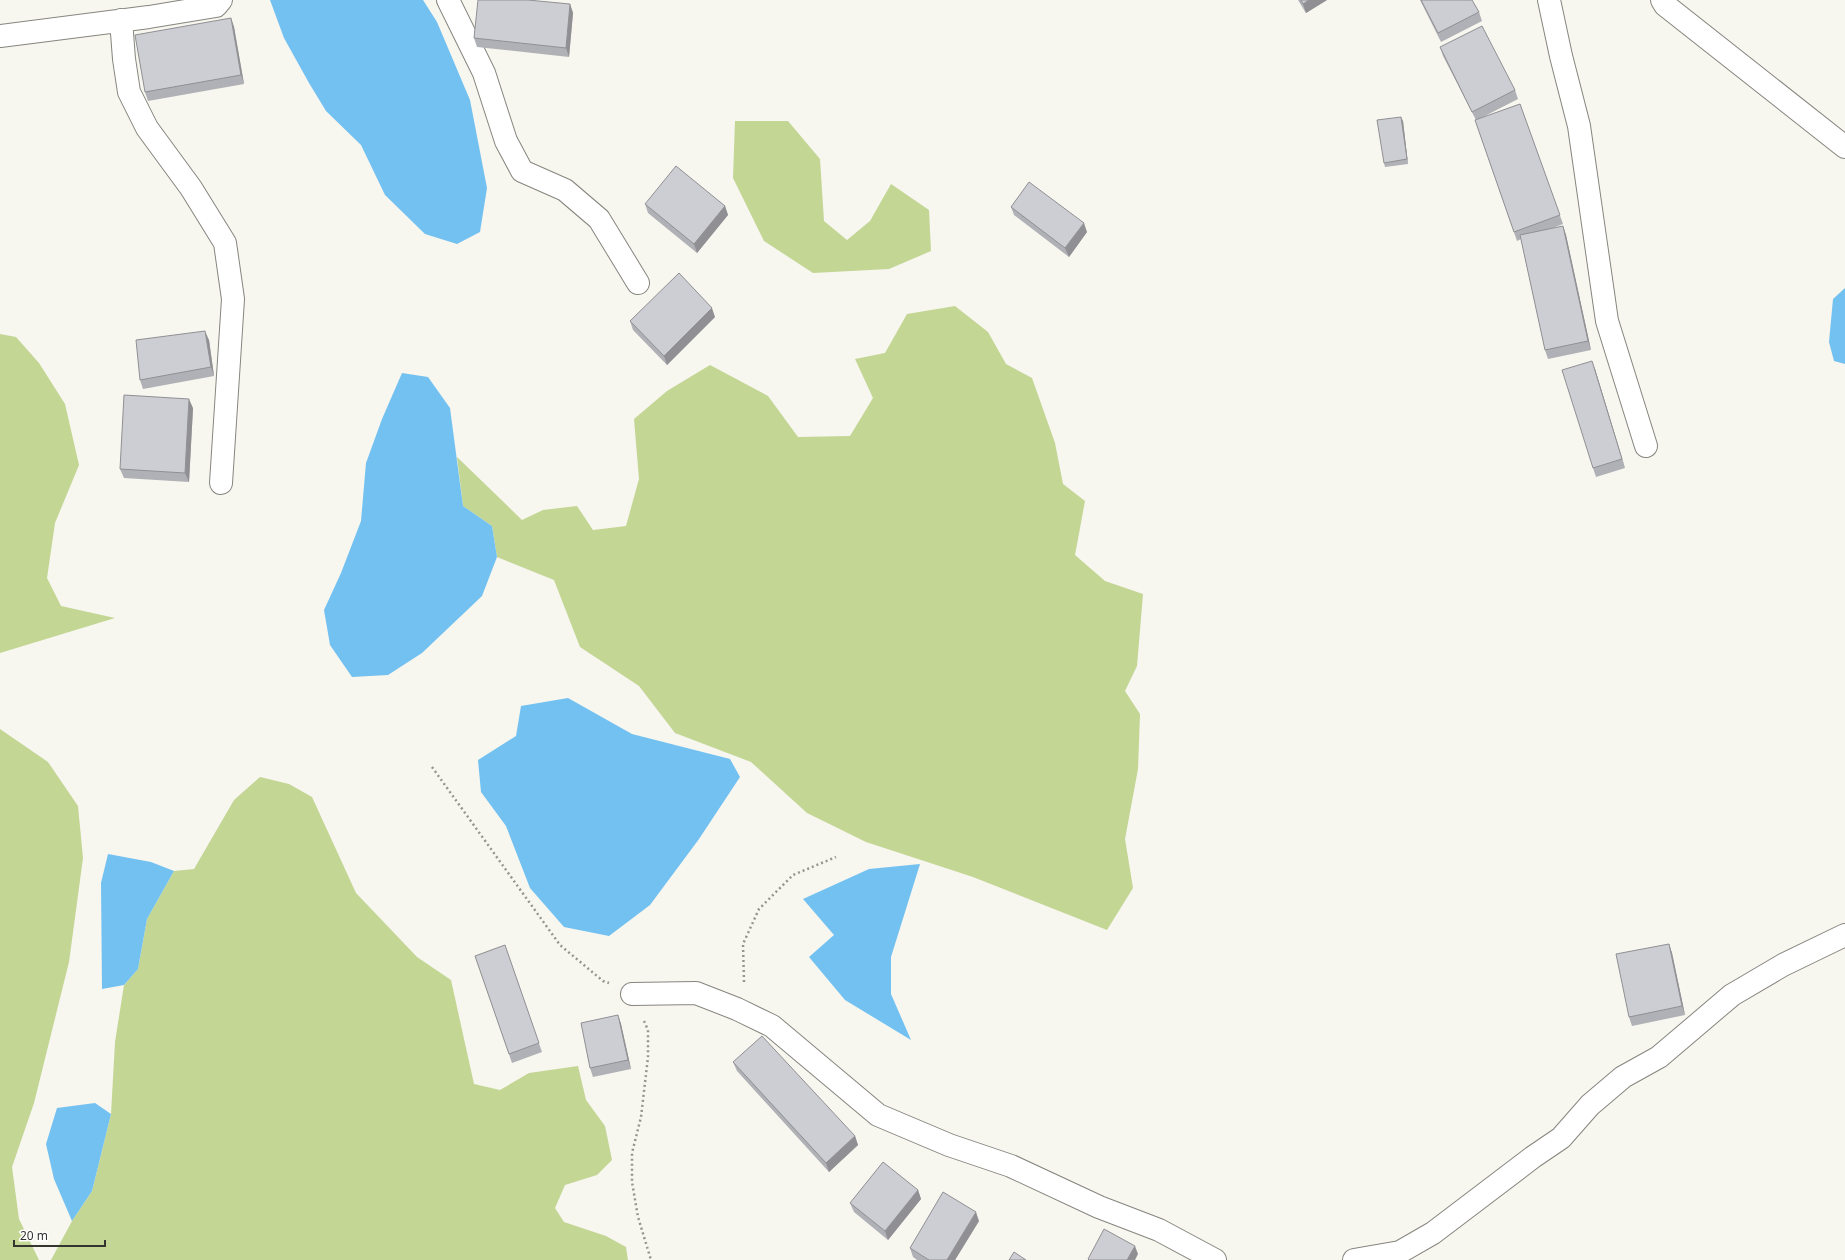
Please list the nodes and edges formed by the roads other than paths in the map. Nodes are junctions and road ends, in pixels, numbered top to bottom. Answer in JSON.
{"nodes":[{"id":1,"x":222,"y":0,"type":"edge"},
{"id":2,"x":448,"y":0,"type":"edge"},
{"id":3,"x":1549,"y":0,"type":"edge"},
{"id":4,"x":1662,"y":0,"type":"edge"},
{"id":5,"x":121,"y":20,"type":"junction"},
{"id":6,"x":0,"y":36,"type":"edge"},
{"id":7,"x":1845,"y":146,"type":"edge"},
{"id":8,"x":638,"y":283,"type":"dead end"},
{"id":9,"x":1646,"y":446,"type":"dead end"},
{"id":10,"x":221,"y":483,"type":"dead end"},
{"id":11,"x":1845,"y":935,"type":"edge"},
{"id":12,"x":632,"y":994,"type":"road end"},
{"id":13,"x":1216,"y":1260,"type":"edge"},
{"id":14,"x":1354,"y":1260,"type":"edge"}],
"edges":[{"from":1,"to":5,"type":"street"},
{"from":2,"to":8,"type":"street"},
{"from":3,"to":9,"type":"street"},
{"from":4,"to":7,"type":"street"},
{"from":5,"to":6,"type":"street"},
{"from":5,"to":10,"type":"street"},
{"from":11,"to":14,"type":"street"},
{"from":12,"to":13,"type":"street"}]}
